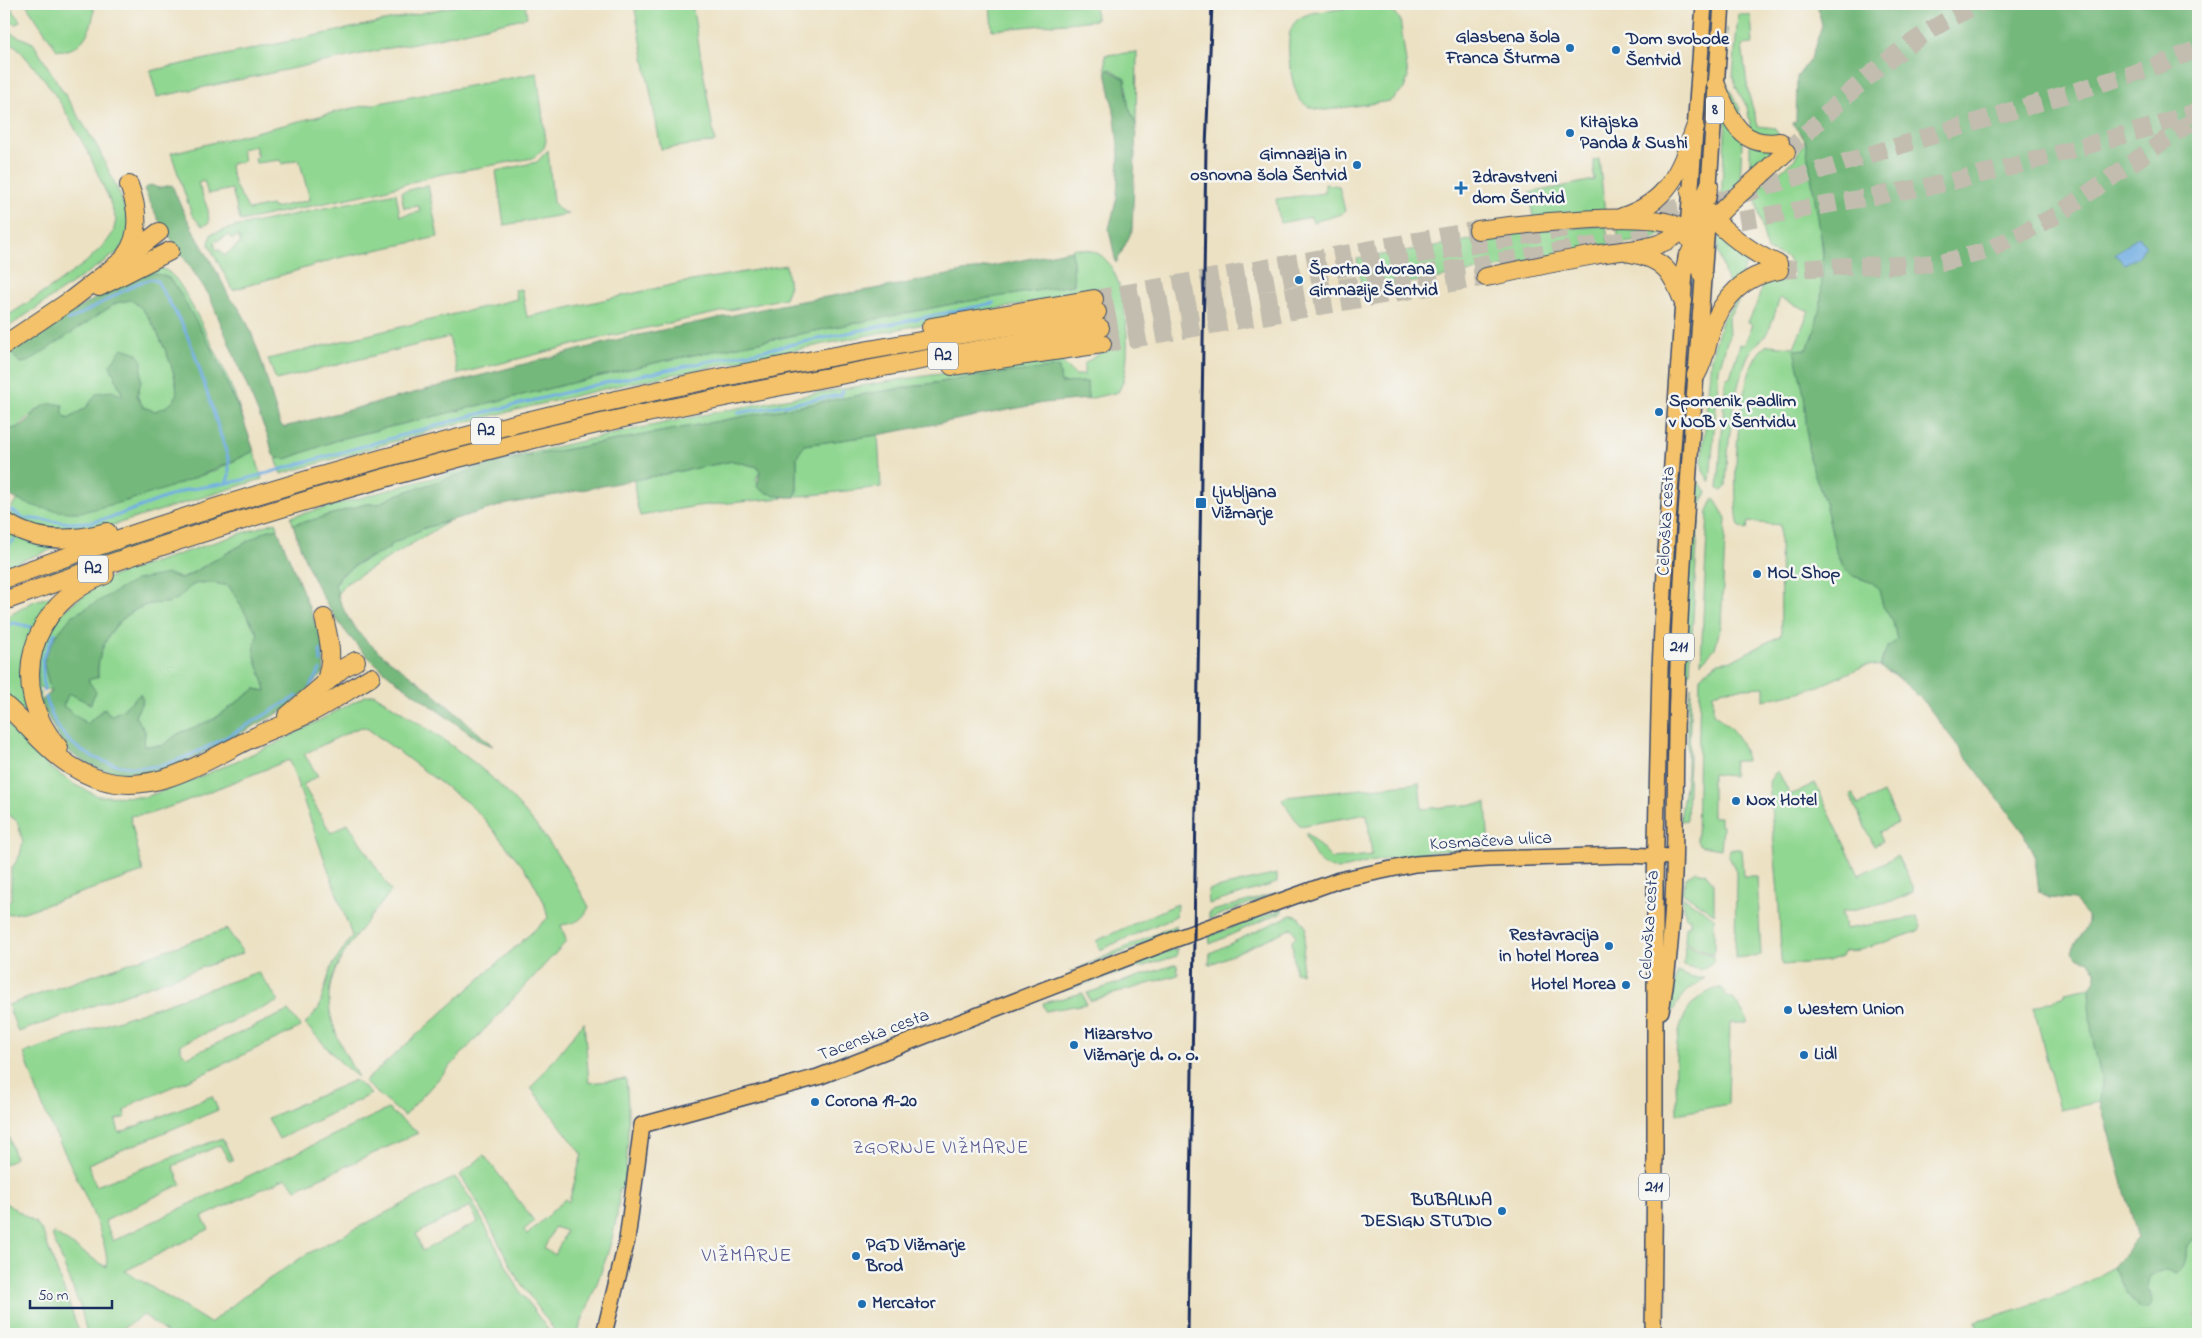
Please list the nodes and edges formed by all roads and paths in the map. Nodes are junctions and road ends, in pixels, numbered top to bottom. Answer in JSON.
{"nodes":[{"id":1,"x":1704,"y":4,"type":"edge"},
{"id":2,"x":1722,"y":4,"type":"edge"},
{"id":3,"x":1716,"y":85,"type":"junction"},
{"id":4,"x":1695,"y":128,"type":"junction"},
{"id":5,"x":129,"y":185,"type":"dead end"},
{"id":6,"x":1709,"y":186,"type":"joint"},
{"id":7,"x":1690,"y":192,"type":"junction"},
{"id":8,"x":1707,"y":216,"type":"junction"},
{"id":9,"x":1611,"y":219,"type":"junction"},
{"id":10,"x":1478,"y":230,"type":"tunnel mouth"},
{"id":11,"x":158,"y":232,"type":"dead end"},
{"id":12,"x":1688,"y":233,"type":"junction"},
{"id":13,"x":170,"y":250,"type":"dead end"},
{"id":14,"x":1614,"y":252,"type":"junction"},
{"id":15,"x":123,"y":259,"type":"junction"},
{"id":16,"x":1685,"y":269,"type":"joint"},
{"id":17,"x":1703,"y":276,"type":"junction"},
{"id":18,"x":1486,"y":277,"type":"tunnel mouth"},
{"id":19,"x":71,"y":300,"type":"junction"},
{"id":20,"x":1683,"y":301,"type":"junction"},
{"id":21,"x":4,"y":345,"type":"edge"},
{"id":22,"x":1696,"y":375,"type":"junction"},
{"id":23,"x":4,"y":521,"type":"edge"},
{"id":24,"x":173,"y":521,"type":"junction"},
{"id":25,"x":182,"y":539,"type":"junction"},
{"id":26,"x":4,"y":579,"type":"edge"},
{"id":27,"x":4,"y":600,"type":"edge"},
{"id":28,"x":324,"y":618,"type":"dead end"},
{"id":29,"x":356,"y":661,"type":"dead end"},
{"id":30,"x":371,"y":677,"type":"dead end"},
{"id":31,"x":324,"y":684,"type":"junction"},
{"id":32,"x":4,"y":704,"type":"edge"},
{"id":33,"x":268,"y":730,"type":"junction"},
{"id":34,"x":80,"y":770,"type":"junction"},
{"id":35,"x":1656,"y":856,"type":"junction"},
{"id":36,"x":1673,"y":857,"type":"junction"},
{"id":37,"x":1313,"y":888,"type":"joint"},
{"id":38,"x":1656,"y":1040,"type":"junction"},
{"id":39,"x":604,"y":1334,"type":"edge"},
{"id":40,"x":1653,"y":1334,"type":"edge"}],
"edges":[{"from":1,"to":4,"type":"main road","number":"8"},
{"from":2,"to":3,"type":"main road","number":"8"},
{"from":3,"to":6,"type":"main road","number":"8"},
{"from":3,"to":8,"type":"highway","bridge":true},
{"from":4,"to":7,"type":"main road"},
{"from":4,"to":9,"type":"highway"},
{"from":5,"to":15,"type":"highway"},
{"from":6,"to":8,"type":"highway"},
{"from":7,"to":8,"type":"highway"},
{"from":7,"to":12,"type":"main road"},
{"from":8,"to":12,"type":"highway"},
{"from":8,"to":17,"type":"main road","name":"Celovška cesta"},
{"from":8,"to":22,"type":"highway"},
{"from":9,"to":10,"type":"highway"},
{"from":9,"to":12,"type":"highway"},
{"from":11,"to":15,"type":"highway"},
{"from":12,"to":14,"type":"highway"},
{"from":12,"to":16,"type":"highway"},
{"from":12,"to":17,"type":"highway"},
{"from":13,"to":19,"type":"highway"},
{"from":14,"to":18,"type":"highway"},
{"from":14,"to":20,"type":"highway"},
{"from":15,"to":19,"type":"highway"},
{"from":16,"to":20,"type":"main road","name":"Celovška cesta","number":"211"},
{"from":17,"to":22,"type":"main road","name":"Celovška cesta","number":"211"},
{"from":19,"to":21,"type":"highway"},
{"from":20,"to":35,"type":"main road","name":"Celovška cesta","number":"211"},
{"from":22,"to":36,"type":"main road","name":"Celovška cesta","number":"211"},
{"from":23,"to":24,"type":"highway"},
{"from":24,"to":25,"type":"highway","number":"A2"},
{"from":24,"to":26,"type":"highway","number":"A2"},
{"from":25,"to":27,"type":"highway","number":"A2"},
{"from":25,"to":34,"type":"highway"},
{"from":28,"to":31,"type":"highway"},
{"from":29,"to":31,"type":"highway"},
{"from":30,"to":33,"type":"highway"},
{"from":31,"to":33,"type":"highway"},
{"from":32,"to":34,"type":"highway"},
{"from":33,"to":34,"type":"highway"},
{"from":35,"to":36,"type":"main road","name":"Kosmačeva ulica"},
{"from":35,"to":37,"type":"main road","name":"Kosmačeva ulica"},
{"from":35,"to":38,"type":"main road","name":"Celovška cesta","number":"211"},
{"from":36,"to":38,"type":"main road","name":"Celovška cesta","number":"211"},
{"from":37,"to":39,"type":"main road","name":"Tacenska cesta"},
{"from":38,"to":40,"type":"main road","name":"Celovška cesta","number":"211"}]}
